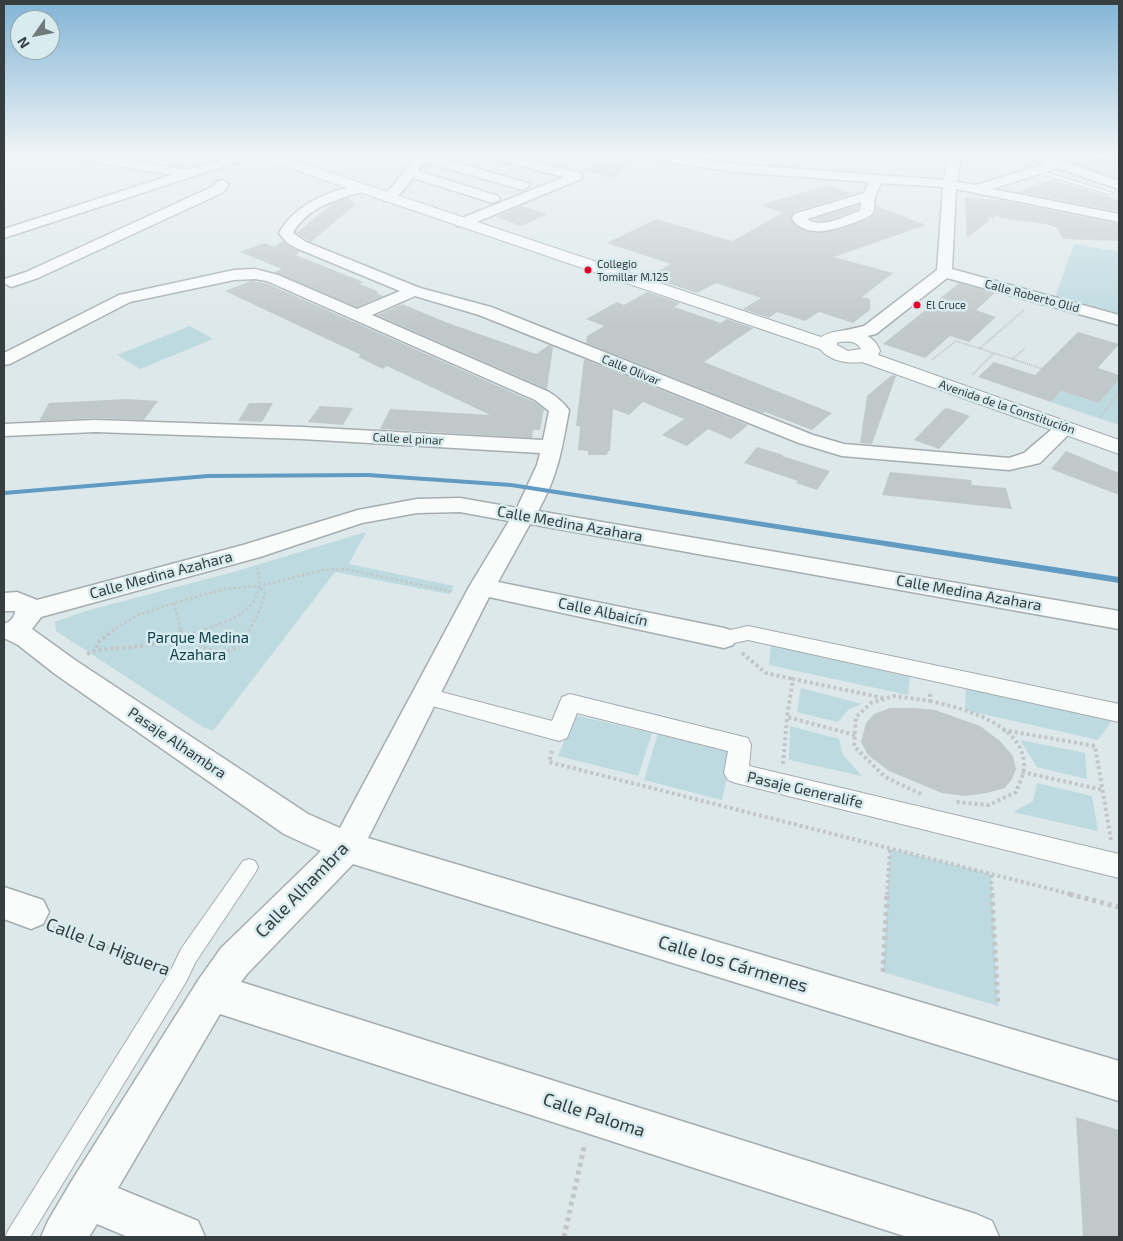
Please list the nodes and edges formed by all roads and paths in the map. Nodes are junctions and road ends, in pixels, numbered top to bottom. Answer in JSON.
{"nodes":[{"id":1,"x":69,"y":213,"type":"edge"},
{"id":2,"x":165,"y":213,"type":"edge"},
{"id":3,"x":304,"y":213,"type":"edge"},
{"id":4,"x":433,"y":213,"type":"edge"},
{"id":5,"x":484,"y":213,"type":"edge"},
{"id":6,"x":948,"y":213,"type":"edge"},
{"id":7,"x":1095,"y":213,"type":"edge"},
{"id":8,"x":1119,"y":218,"type":"edge"},
{"id":9,"x":462,"y":223,"type":"junction"},
{"id":10,"x":4,"y":234,"type":"edge"},
{"id":11,"x":944,"y":272,"type":"junction"},
{"id":12,"x":13,"y":283,"type":"edge"},
{"id":13,"x":414,"y":291,"type":"junction"},
{"id":14,"x":1038,"y":297,"type":"junction"},
{"id":15,"x":358,"y":315,"type":"junction"},
{"id":16,"x":1119,"y":320,"type":"edge"},
{"id":17,"x":834,"y":340,"type":"junction"},
{"id":18,"x":869,"y":345,"type":"junction"},
{"id":19,"x":1024,"y":348,"type":"dead end"},
{"id":20,"x":980,"y":349,"type":"junction"},
{"id":21,"x":994,"y":353,"type":"junction"},
{"id":22,"x":1013,"y":359,"type":"junction"},
{"id":23,"x":4,"y":360,"type":"edge"},
{"id":24,"x":932,"y":360,"type":"dead end"},
{"id":25,"x":1058,"y":374,"type":"dead end"},
{"id":26,"x":972,"y":375,"type":"dead end"},
{"id":27,"x":1119,"y":392,"type":"edge"},
{"id":28,"x":1100,"y":418,"type":"dead end"},
{"id":29,"x":1065,"y":428,"type":"junction"},
{"id":30,"x":4,"y":430,"type":"edge"},
{"id":31,"x":1119,"y":446,"type":"edge"},
{"id":32,"x":552,"y":447,"type":"junction"},
{"id":33,"x":525,"y":515,"type":"junction"},
{"id":34,"x":251,"y":550,"type":"junction"},
{"id":35,"x":260,"y":586,"type":"junction"},
{"id":36,"x":479,"y":592,"type":"junction"},
{"id":37,"x":4,"y":602,"type":"edge"},
{"id":38,"x":174,"y":603,"type":"junction"},
{"id":39,"x":1119,"y":620,"type":"edge"},
{"id":40,"x":15,"y":626,"type":"edge"},
{"id":41,"x":184,"y":636,"type":"junction"},
{"id":42,"x":724,"y":638,"type":"joint"},
{"id":43,"x":97,"y":648,"type":"junction"},
{"id":44,"x":65,"y":667,"type":"junction"},
{"id":45,"x":930,"y":672,"type":"junction"},
{"id":46,"x":426,"y":696,"type":"junction"},
{"id":47,"x":886,"y":699,"type":"junction"},
{"id":48,"x":930,"y":701,"type":"junction"},
{"id":49,"x":1119,"y":713,"type":"edge"},
{"id":50,"x":787,"y":718,"type":"junction"},
{"id":51,"x":1003,"y":730,"type":"junction"},
{"id":52,"x":559,"y":732,"type":"junction"},
{"id":53,"x":855,"y":735,"type":"junction"},
{"id":54,"x":1022,"y":772,"type":"junction"},
{"id":55,"x":781,"y":783,"type":"junction"},
{"id":56,"x":1103,"y":790,"type":"junction"},
{"id":57,"x":933,"y":810,"type":"junction"},
{"id":58,"x":347,"y":847,"type":"junction"},
{"id":59,"x":890,"y":849,"type":"junction"},
{"id":60,"x":1117,"y":866,"type":"edge"},
{"id":61,"x":249,"y":867,"type":"dead end"},
{"id":62,"x":991,"y":874,"type":"junction"},
{"id":63,"x":1119,"y":907,"type":"edge"},
{"id":64,"x":17,"y":908,"type":"edge"},
{"id":65,"x":883,"y":972,"type":"dead end"},
{"id":66,"x":195,"y":984,"type":"junction"},
{"id":67,"x":998,"y":1006,"type":"dead end"},
{"id":68,"x":1119,"y":1081,"type":"edge"},
{"id":69,"x":592,"y":1114,"type":"junction"},
{"id":70,"x":87,"y":1198,"type":"junction"},
{"id":71,"x":18,"y":1237,"type":"edge"},
{"id":72,"x":64,"y":1237,"type":"edge"},
{"id":73,"x":182,"y":1237,"type":"edge"},
{"id":74,"x":564,"y":1237,"type":"edge"},
{"id":75,"x":976,"y":1237,"type":"edge"}],
"edges":[{"from":1,"to":10,"type":"street"},
{"from":2,"to":12,"type":"street"},
{"from":3,"to":13,"type":"street","name":"Calle Olivar"},
{"from":4,"to":9,"type":"main road"},
{"from":5,"to":9,"type":"street"},
{"from":6,"to":11,"type":"street"},
{"from":7,"to":8,"type":"street"},
{"from":9,"to":17,"type":"main road"},
{"from":11,"to":14,"type":"street","name":"Calle Roberto Olid"},
{"from":11,"to":18,"type":"street"},
{"from":13,"to":15,"type":"street"},
{"from":13,"to":29,"type":"street","name":"Calle Olivar"},
{"from":14,"to":16,"type":"street","name":"Calle Roberto Olid"},
{"from":14,"to":20,"type":"path"},
{"from":15,"to":23,"type":"street"},
{"from":15,"to":32,"type":"street"},
{"from":17,"to":18,"type":"street"},
{"from":17,"to":18,"type":"main road","name":"Avenida de la Constitución"},
{"from":18,"to":29,"type":"main road","name":"Avenida de la Constitución"},
{"from":19,"to":22,"type":"path"},
{"from":20,"to":21,"type":"path"},
{"from":20,"to":24,"type":"path"},
{"from":21,"to":22,"type":"path"},
{"from":21,"to":26,"type":"path"},
{"from":22,"to":25,"type":"path"},
{"from":27,"to":28,"type":"path"},
{"from":29,"to":31,"type":"main road","name":"Avenida de la Constitución"},
{"from":30,"to":32,"type":"street","name":"Calle el pinar"},
{"from":32,"to":33,"type":"street","name":"Calle Alhambra"},
{"from":33,"to":34,"type":"street","name":"Calle Medina Azahara"},
{"from":33,"to":36,"type":"street","name":"Calle Alhambra"},
{"from":33,"to":39,"type":"street","name":"Calle Medina Azahara"},
{"from":34,"to":35,"type":"path"},
{"from":34,"to":40,"type":"street","name":"Calle Medina Azahara"},
{"from":35,"to":36,"type":"path"},
{"from":35,"to":38,"type":"path"},
{"from":35,"to":41,"type":"path"},
{"from":35,"to":41,"type":"path"},
{"from":36,"to":42,"type":"street","name":"Calle Albaicín"},
{"from":36,"to":46,"type":"street","name":"Calle Alhambra"},
{"from":37,"to":40,"type":"street","name":"Pasaje Alhambra"},
{"from":38,"to":41,"type":"path"},
{"from":38,"to":43,"type":"path"},
{"from":40,"to":44,"type":"street","name":"Pasaje Alhambra"},
{"from":41,"to":43,"type":"path"},
{"from":42,"to":45,"type":"street"},
{"from":43,"to":44,"type":"path"},
{"from":44,"to":58,"type":"street","name":"Pasaje Alhambra"},
{"from":45,"to":48,"type":"path"},
{"from":45,"to":49,"type":"street"},
{"from":46,"to":52,"type":"street"},
{"from":46,"to":58,"type":"street","name":"Calle Alhambra"},
{"from":47,"to":48,"type":"path"},
{"from":47,"to":50,"type":"path"},
{"from":47,"to":53,"type":"path"},
{"from":48,"to":51,"type":"path"},
{"from":50,"to":53,"type":"path"},
{"from":50,"to":55,"type":"path"},
{"from":51,"to":54,"type":"path"},
{"from":51,"to":56,"type":"path"},
{"from":52,"to":55,"type":"street","name":"Pasaje Generalife"},
{"from":52,"to":59,"type":"path"},
{"from":53,"to":57,"type":"path"},
{"from":54,"to":56,"type":"path"},
{"from":54,"to":57,"type":"path"},
{"from":55,"to":57,"type":"street","name":"Pasaje Generalife"},
{"from":56,"to":60,"type":"path"},
{"from":57,"to":60,"type":"street","name":"Pasaje Generalife"},
{"from":58,"to":66,"type":"street","name":"Calle Alhambra"},
{"from":58,"to":68,"type":"street","name":"Calle los Cármenes"},
{"from":59,"to":62,"type":"path"},
{"from":59,"to":65,"type":"path"},
{"from":61,"to":66,"type":"lane"},
{"from":62,"to":63,"type":"path"},
{"from":62,"to":67,"type":"path"},
{"from":64,"to":66,"type":"path","name":"Calle La Higuera"},
{"from":66,"to":69,"type":"street","name":"Calle Paloma"},
{"from":66,"to":70,"type":"street","name":"Calle Alhambra"},
{"from":66,"to":71,"type":"lane"},
{"from":69,"to":74,"type":"path"},
{"from":69,"to":75,"type":"street","name":"Calle Paloma"},
{"from":70,"to":72,"type":"street","name":"Calle Alhambra"},
{"from":70,"to":73,"type":"street"}]}
